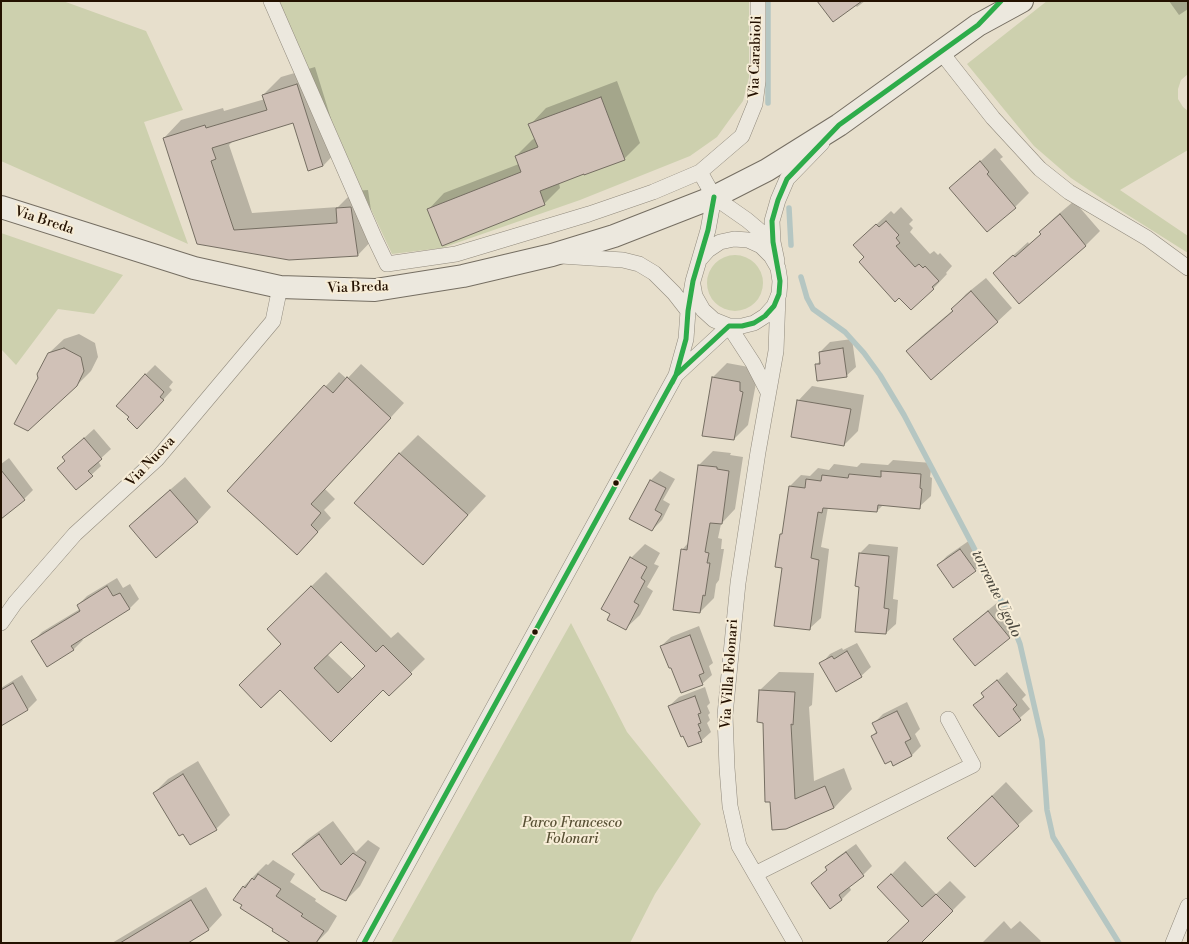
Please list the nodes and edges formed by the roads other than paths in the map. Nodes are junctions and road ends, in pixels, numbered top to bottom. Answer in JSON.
{"nodes":[{"id":1,"x":272,"y":1,"type":"edge"},
{"id":2,"x":758,"y":1,"type":"edge"},
{"id":3,"x":1001,"y":1,"type":"edge"},
{"id":4,"x":1022,"y":1,"type":"edge"},
{"id":5,"x":978,"y":25,"type":"junction"},
{"id":6,"x":941,"y":52,"type":"junction"},
{"id":7,"x":840,"y":125,"type":"junction"},
{"id":8,"x":742,"y":136,"type":"joint"},
{"id":9,"x":700,"y":172,"type":"junction"},
{"id":10,"x":714,"y":197,"type":"junction"},
{"id":11,"x":1,"y":206,"type":"edge"},
{"id":12,"x":773,"y":242,"type":"junction"},
{"id":13,"x":552,"y":255,"type":"junction"},
{"id":14,"x":699,"y":261,"type":"junction"},
{"id":15,"x":778,"y":268,"type":"junction"},
{"id":16,"x":1188,"y":268,"type":"edge"},
{"id":17,"x":693,"y":281,"type":"junction"},
{"id":18,"x":280,"y":287,"type":"junction"},
{"id":19,"x":778,"y":296,"type":"junction"},
{"id":20,"x":688,"y":311,"type":"junction"},
{"id":21,"x":729,"y":326,"type":"junction"},
{"id":22,"x":676,"y":375,"type":"junction"},
{"id":23,"x":768,"y":392,"type":"junction"},
{"id":24,"x":1,"y":623,"type":"edge"},
{"id":25,"x":948,"y":719,"type":"dead end"},
{"id":26,"x":755,"y":874,"type":"junction"},
{"id":27,"x":1188,"y":906,"type":"edge"},
{"id":28,"x":364,"y":943,"type":"edge"},
{"id":29,"x":795,"y":943,"type":"edge"},
{"id":30,"x":1173,"y":943,"type":"edge"}],
"edges":[{"from":1,"to":9,"type":"street","name":"Via Breda"},
{"from":2,"to":8,"type":"street","name":"Via Carabioli"},
{"from":3,"to":5,"type":"street"},
{"from":4,"to":5,"type":"street"},
{"from":5,"to":6,"type":"street","name":"Via Breda"},
{"from":6,"to":7,"type":"street","name":"Via Breda"},
{"from":6,"to":16,"type":"street"},
{"from":7,"to":10,"type":"street","name":"Via Breda"},
{"from":7,"to":12,"type":"street"},
{"from":8,"to":9,"type":"street","name":"Via Breda"},
{"from":9,"to":10,"type":"street"},
{"from":10,"to":12,"type":"street"},
{"from":10,"to":13,"type":"street","name":"Via Breda"},
{"from":10,"to":14,"type":"street"},
{"from":11,"to":18,"type":"street","name":"Via Breda"},
{"from":12,"to":15,"type":"street"},
{"from":13,"to":18,"type":"street","name":"Via Breda"},
{"from":13,"to":20,"type":"street"},
{"from":14,"to":15,"type":"street"},
{"from":14,"to":17,"type":"street"},
{"from":15,"to":19,"type":"street"},
{"from":17,"to":20,"type":"street"},
{"from":17,"to":21,"type":"street"},
{"from":18,"to":24,"type":"street","name":"Via Nuova"},
{"from":19,"to":21,"type":"street"},
{"from":19,"to":23,"type":"street","name":"Via Villa Folonari"},
{"from":20,"to":22,"type":"street"},
{"from":21,"to":22,"type":"street"},
{"from":21,"to":23,"type":"street"},
{"from":22,"to":28,"type":"street"},
{"from":23,"to":26,"type":"street","name":"Via Villa Folonari"},
{"from":25,"to":26,"type":"street"},
{"from":26,"to":29,"type":"street","name":"Via Villa Folonari"},
{"from":27,"to":30,"type":"street"}]}
